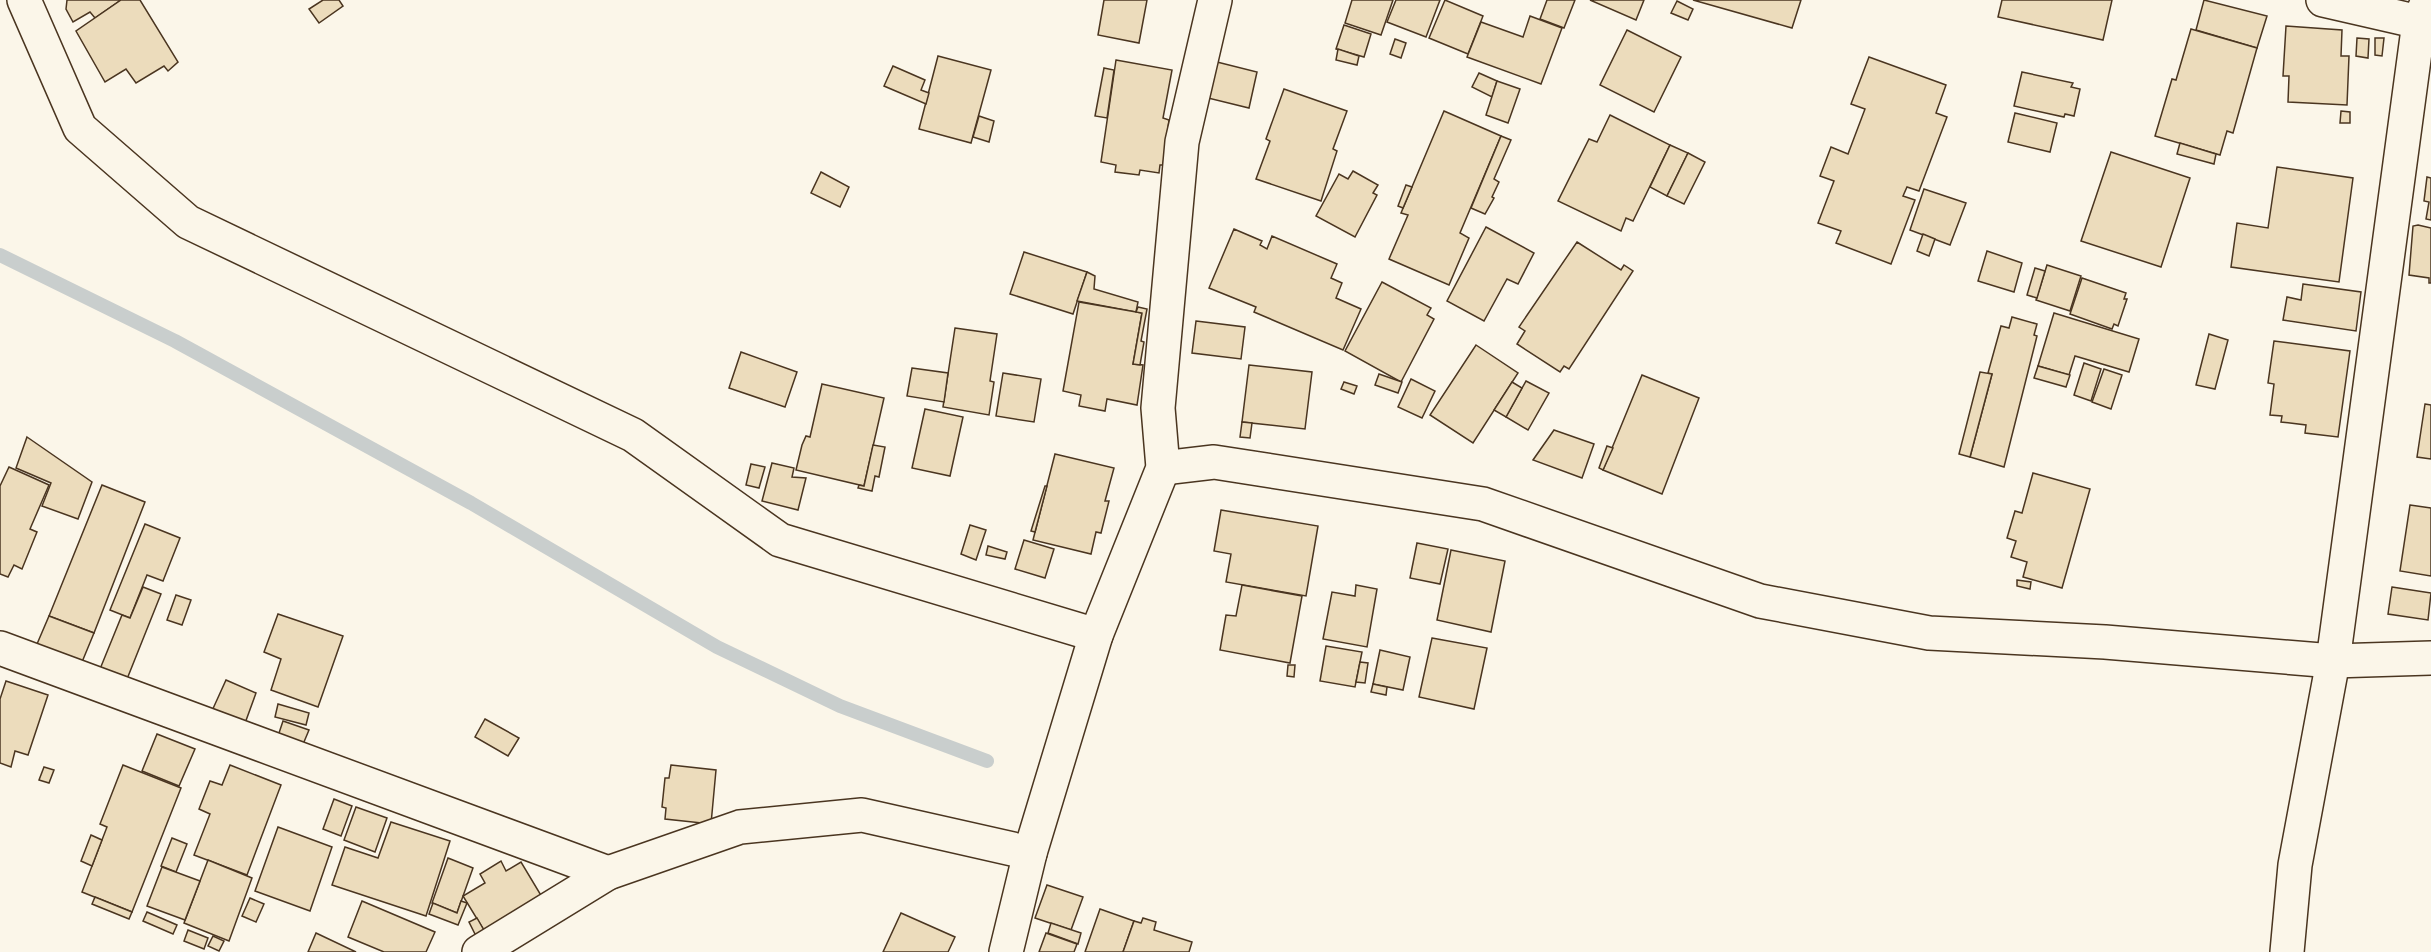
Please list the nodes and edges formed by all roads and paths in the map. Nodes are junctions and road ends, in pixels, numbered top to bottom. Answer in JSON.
{"nodes":[{"id":1,"x":24,"y":0,"type":"edge"},
{"id":2,"x":1215,"y":0,"type":"edge"},
{"id":3,"x":2323,"y":0,"type":"edge"},
{"id":4,"x":2426,"y":12,"type":"edge"},
{"id":5,"x":1163,"y":468,"type":"junction"},
{"id":6,"x":1096,"y":635,"type":"junction"},
{"id":7,"x":0,"y":648,"type":"edge"},
{"id":8,"x":2431,"y":658,"type":"edge"},
{"id":9,"x":2333,"y":661,"type":"junction"},
{"id":10,"x":1030,"y":852,"type":"junction"},
{"id":11,"x":608,"y":873,"type":"junction"},
{"id":12,"x":479,"y":952,"type":"edge"},
{"id":13,"x":1006,"y":952,"type":"edge"},
{"id":14,"x":2287,"y":952,"type":"edge"}],
"edges":[{"from":1,"to":6,"type":"street"},
{"from":2,"to":5,"type":"street"},
{"from":3,"to":4,"type":"street"},
{"from":4,"to":9,"type":"street"},
{"from":5,"to":6,"type":"street"},
{"from":5,"to":9,"type":"street"},
{"from":6,"to":10,"type":"street"},
{"from":7,"to":11,"type":"street"},
{"from":8,"to":9,"type":"street"},
{"from":9,"to":14,"type":"street"},
{"from":10,"to":11,"type":"street"},
{"from":10,"to":13,"type":"street"},
{"from":11,"to":12,"type":"street"}]}
